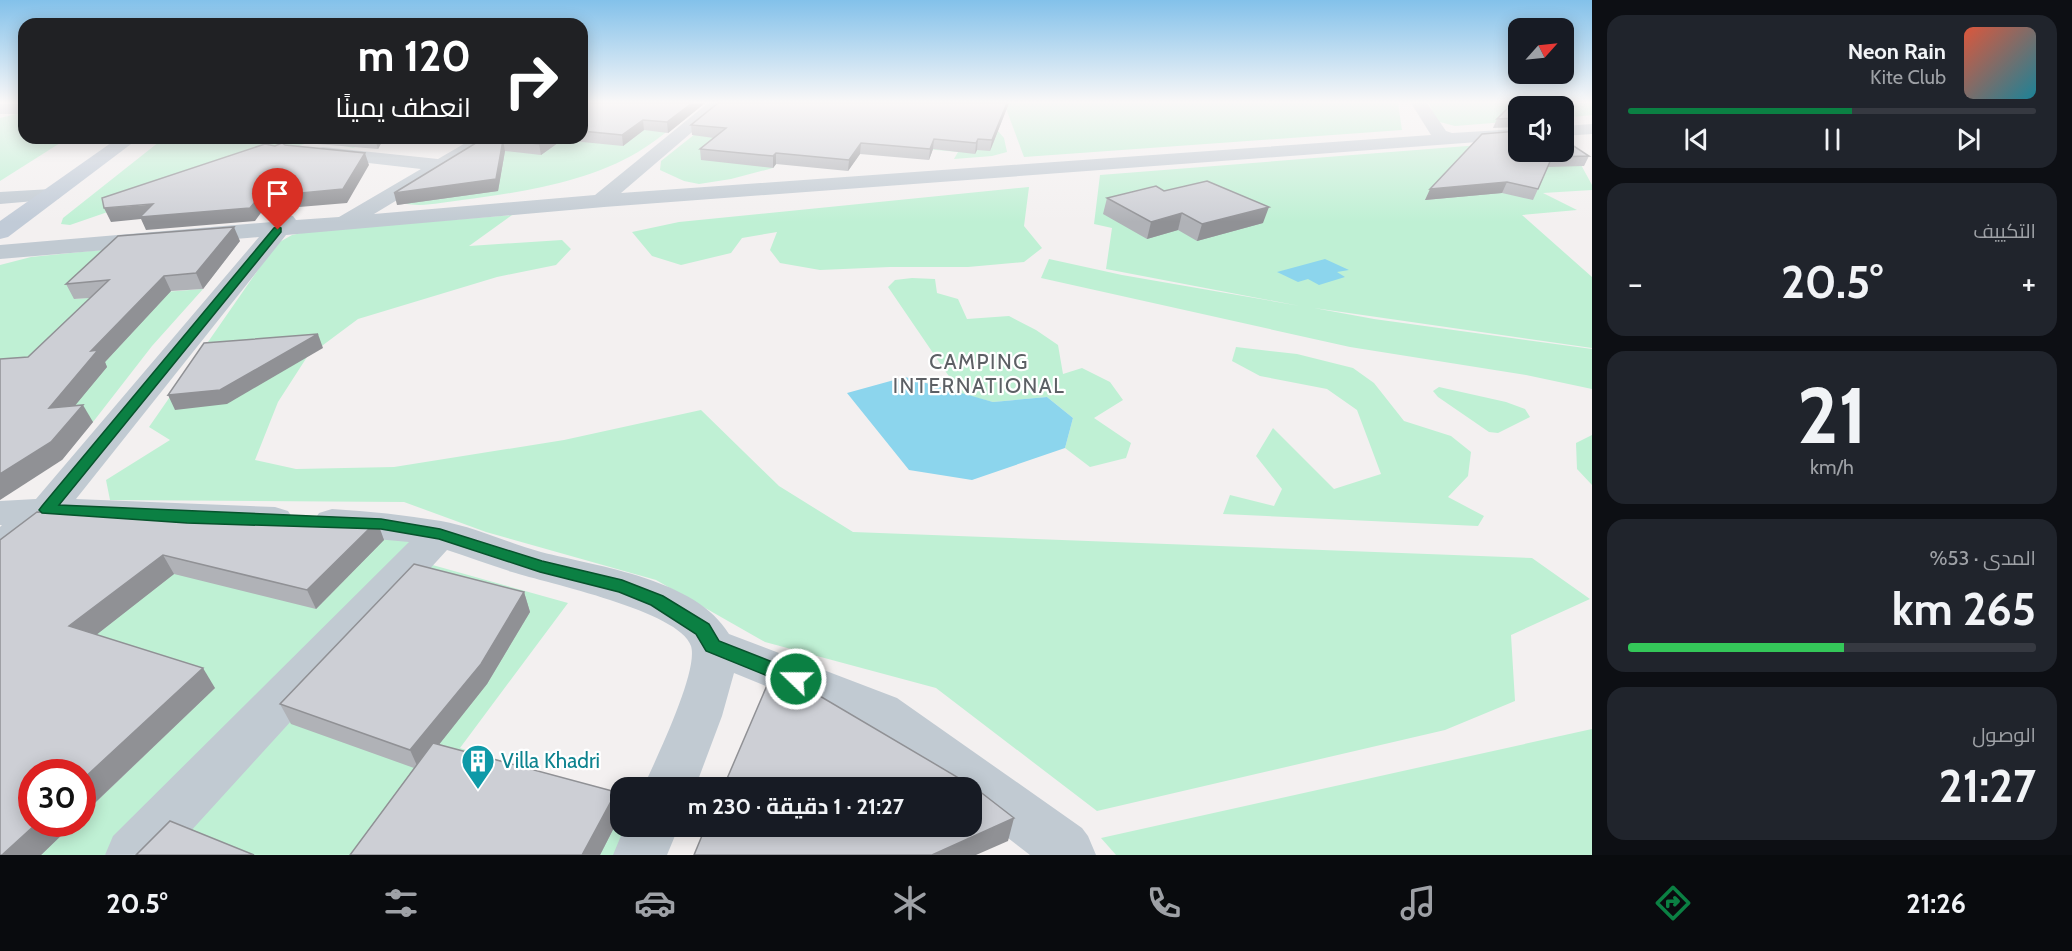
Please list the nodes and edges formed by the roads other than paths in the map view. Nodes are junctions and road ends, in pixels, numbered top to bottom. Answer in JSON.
{"nodes":[{"id":1,"x":671,"y":143,"type":"edge"},
{"id":2,"x":1364,"y":143,"type":"edge"},
{"id":3,"x":94,"y":144,"type":"edge"},
{"id":4,"x":122,"y":144,"type":"edge"},
{"id":5,"x":477,"y":144,"type":"edge"},
{"id":6,"x":306,"y":152,"type":"edge"},
{"id":7,"x":440,"y":165,"type":"junction"},
{"id":8,"x":51,"y":195,"type":"junction"},
{"id":9,"x":605,"y":198,"type":"junction"},
{"id":10,"x":3,"y":200,"type":"edge"},
{"id":11,"x":350,"y":219,"type":"junction"},
{"id":12,"x":282,"y":224,"type":"junction"},
{"id":13,"x":0,"y":232,"type":"edge"},
{"id":14,"x":0,"y":240,"type":"edge"},
{"id":15,"x":0,"y":252,"type":"edge"},
{"id":16,"x":47,"y":510,"type":"junction"},
{"id":17,"x":0,"y":513,"type":"edge"},
{"id":18,"x":440,"y":534,"type":"junction"},
{"id":19,"x":0,"y":547,"type":"edge"},
{"id":20,"x":713,"y":646,"type":"junction"},
{"id":21,"x":673,"y":777,"type":"edge"},
{"id":22,"x":647,"y":837,"type":"edge"},
{"id":23,"x":132,"y":855,"type":"edge"},
{"id":24,"x":640,"y":855,"type":"edge"},
{"id":25,"x":1069,"y":855,"type":"edge"}],
"edges":[{"from":1,"to":9,"type":"street"},
{"from":2,"to":9,"type":"street"},
{"from":3,"to":10,"type":"street"},
{"from":4,"to":8,"type":"street"},
{"from":5,"to":7,"type":"street"},
{"from":6,"to":7,"type":"street"},
{"from":7,"to":11,"type":"street"},
{"from":8,"to":10,"type":"street"},
{"from":8,"to":13,"type":"street"},
{"from":9,"to":11,"type":"street"},
{"from":11,"to":12,"type":"street"},
{"from":12,"to":14,"type":"street"},
{"from":12,"to":15,"type":"street"},
{"from":12,"to":16,"type":"street"},
{"from":16,"to":17,"type":"street"},
{"from":16,"to":18,"type":"street"},
{"from":16,"to":19,"type":"street"},
{"from":18,"to":20,"type":"street"},
{"from":18,"to":23,"type":"street"},
{"from":20,"to":21,"type":"street"},
{"from":20,"to":25,"type":"street"},
{"from":22,"to":24,"type":"street"}]}
